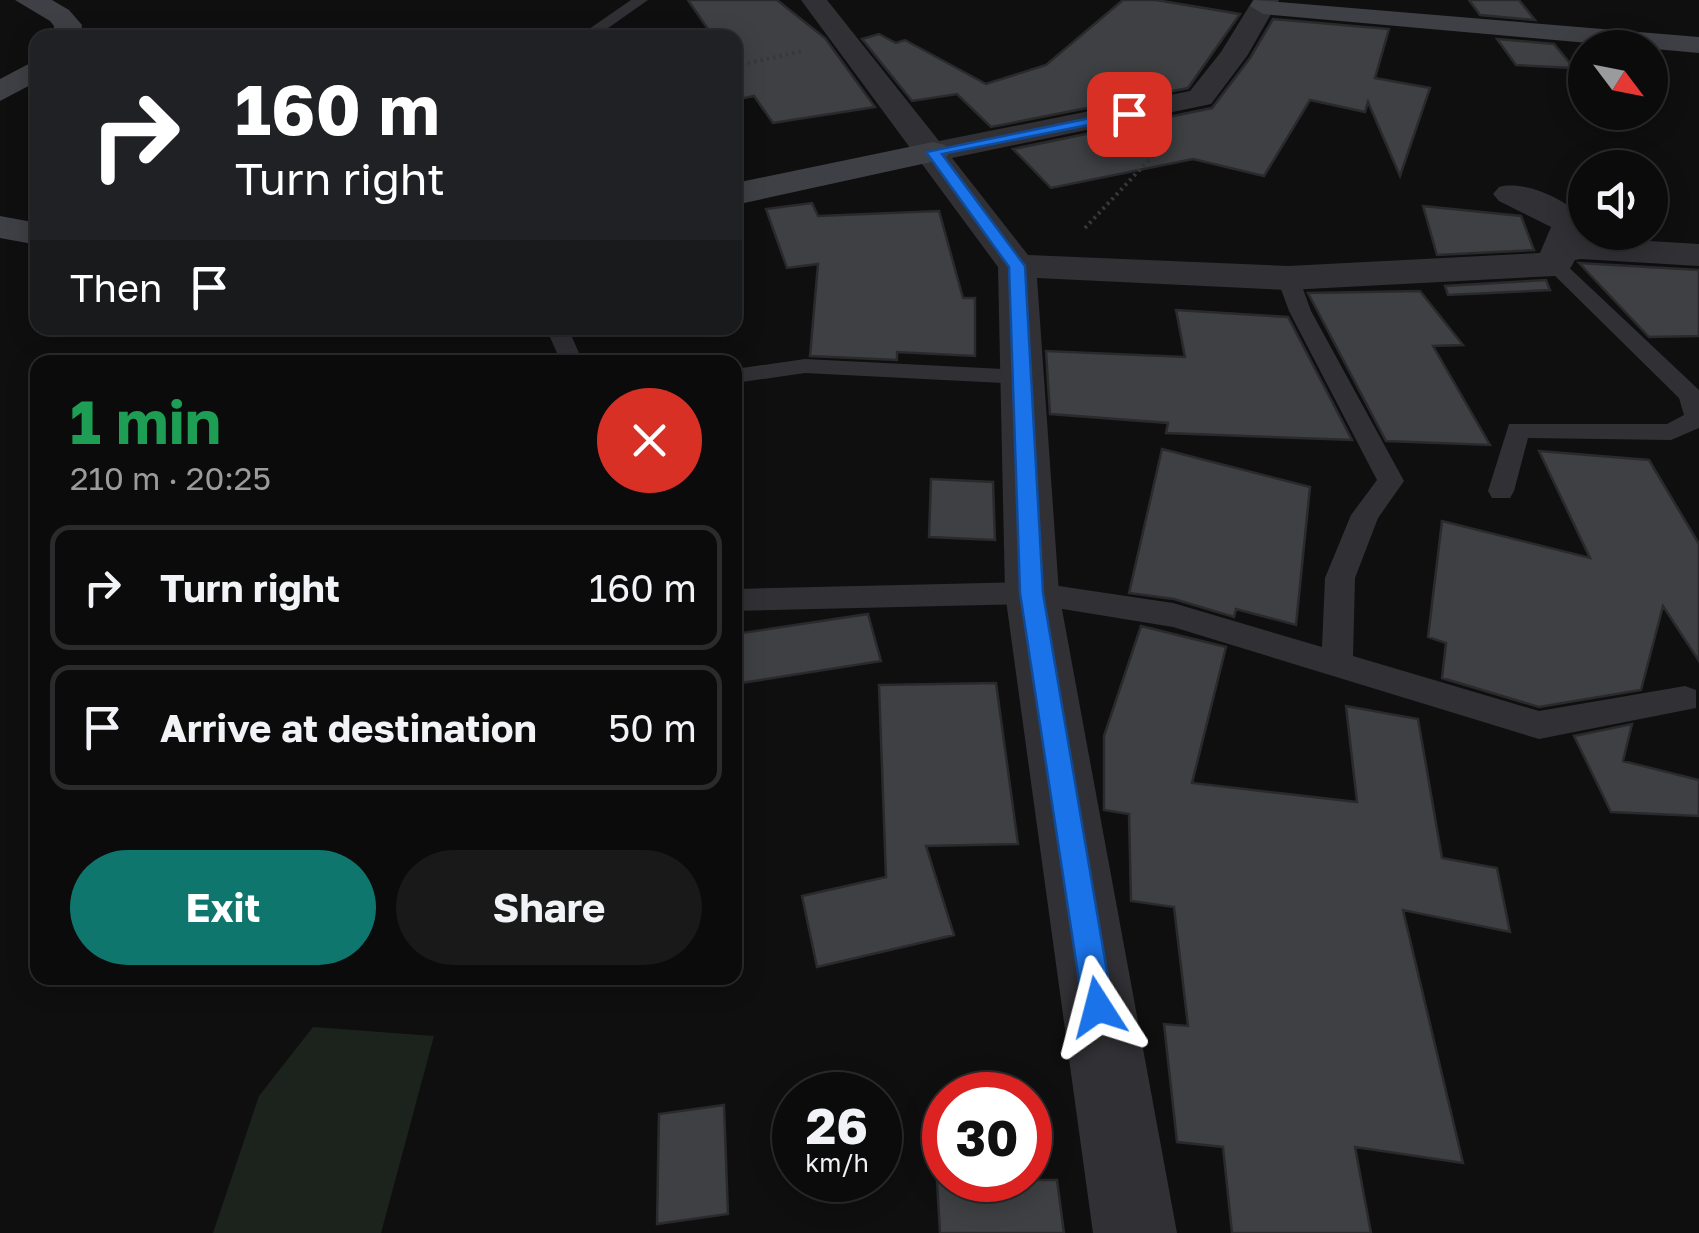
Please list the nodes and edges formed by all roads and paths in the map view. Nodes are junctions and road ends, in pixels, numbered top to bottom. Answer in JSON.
{"nodes":[{"id":1,"x":28,"y":0,"type":"edge"},
{"id":2,"x":642,"y":0,"type":"edge"},
{"id":3,"x":814,"y":0,"type":"edge"},
{"id":4,"x":1264,"y":3,"type":"edge"},
{"id":5,"x":68,"y":30,"type":"edge"},
{"id":6,"x":595,"y":30,"type":"edge"},
{"id":7,"x":848,"y":41,"type":"junction"},
{"id":8,"x":1699,"y":46,"type":"edge"},
{"id":9,"x":742,"y":64,"type":"edge"},
{"id":10,"x":30,"y":73,"type":"edge"},
{"id":11,"x":0,"y":92,"type":"edge"},
{"id":12,"x":1200,"y":98,"type":"junction"},
{"id":13,"x":933,"y":152,"type":"junction"},
{"id":14,"x":742,"y":193,"type":"edge"},
{"id":15,"x":1511,"y":194,"type":"dead end"},
{"id":16,"x":0,"y":227,"type":"edge"},
{"id":17,"x":30,"y":233,"type":"edge"},
{"id":18,"x":1699,"y":254,"type":"edge"},
{"id":19,"x":1557,"y":258,"type":"junction"},
{"id":20,"x":1033,"y":267,"type":"junction"},
{"id":21,"x":1288,"y":278,"type":"junction"},
{"id":22,"x":742,"y":375,"type":"edge"},
{"id":23,"x":1022,"y":377,"type":"junction"},
{"id":24,"x":1501,"y":491,"type":"dead end"},
{"id":25,"x":1032,"y":593,"type":"junction"},
{"id":26,"x":742,"y":600,"type":"edge"},
{"id":27,"x":1337,"y":664,"type":"junction"},
{"id":28,"x":1685,"y":699,"type":"dead end"},
{"id":29,"x":1134,"y":1233,"type":"edge"}],
"edges":[{"from":1,"to":5,"type":"street"},
{"from":2,"to":6,"type":"lane"},
{"from":3,"to":7,"type":"street"},
{"from":4,"to":8,"type":"street"},
{"from":4,"to":12,"type":"street"},
{"from":7,"to":9,"type":"path"},
{"from":7,"to":13,"type":"street"},
{"from":10,"to":11,"type":"street"},
{"from":12,"to":13,"type":"street"},
{"from":12,"to":20,"type":"path"},
{"from":13,"to":14,"type":"street"},
{"from":13,"to":20,"type":"street"},
{"from":15,"to":19,"type":"street"},
{"from":16,"to":17,"type":"street"},
{"from":18,"to":19,"type":"street"},
{"from":19,"to":21,"type":"street"},
{"from":19,"to":24,"type":"lane"},
{"from":20,"to":21,"type":"street"},
{"from":20,"to":23,"type":"street"},
{"from":21,"to":27,"type":"lane"},
{"from":22,"to":23,"type":"lane"},
{"from":23,"to":25,"type":"street"},
{"from":25,"to":26,"type":"lane"},
{"from":25,"to":27,"type":"lane"},
{"from":25,"to":29,"type":"street"},
{"from":27,"to":28,"type":"lane"}]}
